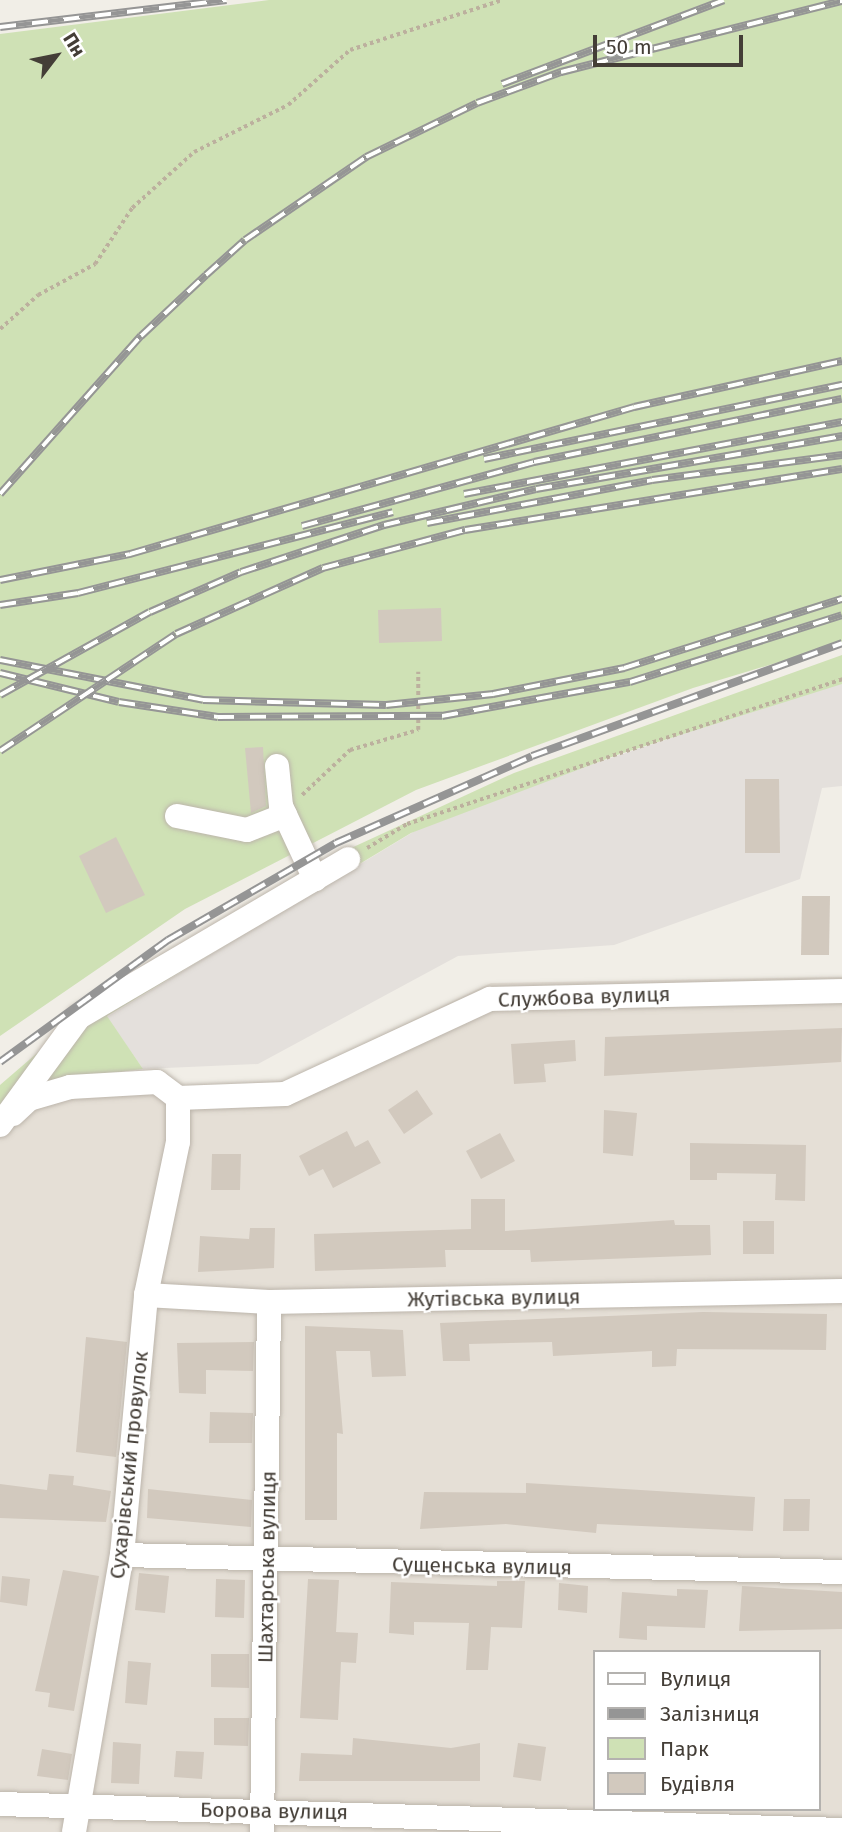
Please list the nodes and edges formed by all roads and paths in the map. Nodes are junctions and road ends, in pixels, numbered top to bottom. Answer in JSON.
{"nodes":[{"id":1,"x":502,"y":0,"type":"edge"},
{"id":2,"x":0,"y":329,"type":"edge"},
{"id":3,"x":418,"y":671,"type":"dead end"},
{"id":4,"x":842,"y":679,"type":"edge"},
{"id":5,"x":277,"y":766,"type":"dead end"},
{"id":6,"x":285,"y":815,"type":"junction"},
{"id":7,"x":177,"y":816,"type":"dead end"},
{"id":8,"x":348,"y":859,"type":"joint"},
{"id":9,"x":315,"y":879,"type":"junction"},
{"id":10,"x":842,"y":991,"type":"edge"},
{"id":11,"x":178,"y":1098,"type":"junction"},
{"id":12,"x":0,"y":1126,"type":"edge"},
{"id":13,"x":842,"y":1291,"type":"edge"},
{"id":14,"x":146,"y":1295,"type":"junction"},
{"id":15,"x":269,"y":1303,"type":"junction"},
{"id":16,"x":122,"y":1555,"type":"junction"},
{"id":17,"x":267,"y":1562,"type":"junction"},
{"id":18,"x":842,"y":1572,"type":"edge"},
{"id":19,"x":0,"y":1804,"type":"edge"},
{"id":20,"x":76,"y":1821,"type":"edge"},
{"id":21,"x":262,"y":1821,"type":"edge"},
{"id":22,"x":842,"y":1830,"type":"edge"}],
"edges":[{"from":1,"to":2,"type":"path"},
{"from":3,"to":6,"type":"path"},
{"from":4,"to":8,"type":"path"},
{"from":5,"to":6,"type":"street"},
{"from":6,"to":7,"type":"street"},
{"from":6,"to":9,"type":"street"},
{"from":8,"to":9,"type":"street"},
{"from":9,"to":12,"type":"street"},
{"from":10,"to":11,"type":"street","name":"Службова вулиця"},
{"from":11,"to":12,"type":"street"},
{"from":11,"to":14,"type":"street","name":"Сухарівський провулок"},
{"from":13,"to":15,"type":"street","name":"Жутівська вулиця"},
{"from":14,"to":15,"type":"street","name":"Жутівська вулиця"},
{"from":14,"to":16,"type":"street","name":"Сухарівський провулок"},
{"from":15,"to":17,"type":"street","name":"Шахтарська вулиця"},
{"from":16,"to":17,"type":"street","name":"Сущенська вулиця"},
{"from":16,"to":20,"type":"street","name":"Сухарівський провулок"},
{"from":17,"to":18,"type":"street","name":"Сущенська вулиця"},
{"from":17,"to":21,"type":"street","name":"Шахтарська вулиця"},
{"from":19,"to":20,"type":"street","name":"Борова вулиця"},
{"from":20,"to":21,"type":"street","name":"Борова вулиця"},
{"from":21,"to":22,"type":"street","name":"Борова вулиця"}]}
